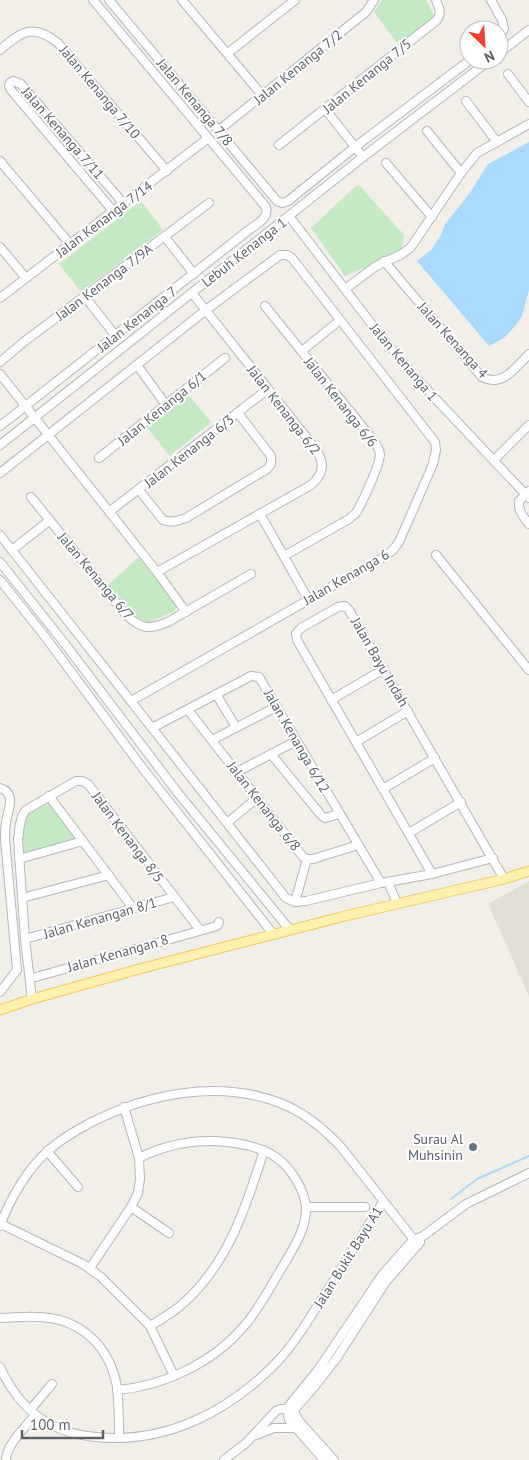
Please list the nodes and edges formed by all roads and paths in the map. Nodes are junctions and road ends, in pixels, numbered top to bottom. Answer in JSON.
{"nodes":[{"id":1,"x":93,"y":0,"type":"edge"},
{"id":2,"x":109,"y":0,"type":"edge"},
{"id":3,"x":294,"y":0,"type":"edge"},
{"id":4,"x":374,"y":0,"type":"edge"},
{"id":5,"x":436,"y":0,"type":"edge"},
{"id":6,"x":491,"y":0,"type":"edge"},
{"id":7,"x":186,"y":1,"type":"edge"},
{"id":8,"x":502,"y":20,"type":"edge"},
{"id":9,"x":529,"y":30,"type":"edge"},
{"id":10,"x":509,"y":45,"type":"edge"},
{"id":11,"x":0,"y":50,"type":"edge"},
{"id":12,"x":228,"y":54,"type":"junction"},
{"id":13,"x":459,"y":68,"type":"edge"},
{"id":14,"x":477,"y":70,"type":"edge"},
{"id":15,"x":508,"y":74,"type":"dead end"},
{"id":16,"x":262,"y":95,"type":"junction"},
{"id":17,"x":466,"y":101,"type":"dead end"},
{"id":18,"x":529,"y":102,"type":"edge"},
{"id":19,"x":325,"y":109,"type":"junction"},
{"id":20,"x":529,"y":124,"type":"edge"},
{"id":21,"x":219,"y":130,"type":"junction"},
{"id":22,"x":427,"y":131,"type":"dead end"},
{"id":23,"x":208,"y":139,"type":"junction"},
{"id":24,"x":497,"y":142,"type":"junction"},
{"id":25,"x":279,"y":145,"type":"dead end"},
{"id":26,"x":355,"y":147,"type":"junction"},
{"id":27,"x":363,"y":158,"type":"junction"},
{"id":28,"x":0,"y":161,"type":"edge"},
{"id":29,"x":386,"y":163,"type":"dead end"},
{"id":30,"x":166,"y":171,"type":"junction"},
{"id":31,"x":461,"y":173,"type":"junction"},
{"id":32,"x":209,"y":203,"type":"dead end"},
{"id":33,"x":124,"y":204,"type":"junction"},
{"id":34,"x":114,"y":212,"type":"junction"},
{"id":35,"x":289,"y":216,"type":"junction"},
{"id":36,"x":432,"y":217,"type":"junction"},
{"id":37,"x":166,"y":237,"type":"junction"},
{"id":38,"x":70,"y":244,"type":"junction"},
{"id":39,"x":0,"y":247,"type":"edge"},
{"id":40,"x":384,"y":261,"type":"junction"},
{"id":41,"x":194,"y":274,"type":"junction"},
{"id":42,"x":26,"y":278,"type":"junction"},
{"id":43,"x":345,"y":289,"type":"junction"},
{"id":44,"x":192,"y":293,"type":"junction"},
{"id":45,"x":85,"y":297,"type":"junction"},
{"id":46,"x":0,"y":298,"type":"edge"},
{"id":47,"x":265,"y":306,"type":"dead end"},
{"id":48,"x":206,"y":310,"type":"junction"},
{"id":49,"x":340,"y":320,"type":"junction"},
{"id":50,"x":115,"y":335,"type":"junction"},
{"id":51,"x":302,"y":351,"type":"junction"},
{"id":52,"x":529,"y":354,"type":"edge"},
{"id":53,"x":225,"y":358,"type":"dead end"},
{"id":54,"x":0,"y":362,"type":"edge"},
{"id":55,"x":137,"y":366,"type":"junction"},
{"id":56,"x":0,"y":374,"type":"edge"},
{"id":57,"x":268,"y":389,"type":"junction"},
{"id":58,"x":166,"y":405,"type":"junction"},
{"id":59,"x":25,"y":406,"type":"junction"},
{"id":60,"x":238,"y":413,"type":"junction"},
{"id":61,"x":34,"y":417,"type":"junction"},
{"id":62,"x":529,"y":425,"type":"edge"},
{"id":63,"x":0,"y":426,"type":"edge"},
{"id":64,"x":48,"y":435,"type":"junction"},
{"id":65,"x":0,"y":444,"type":"edge"},
{"id":66,"x":99,"y":458,"type":"dead end"},
{"id":67,"x":494,"y":460,"type":"junction"},
{"id":68,"x":0,"y":472,"type":"edge"},
{"id":69,"x":139,"y":490,"type":"junction"},
{"id":70,"x":528,"y":495,"type":"edge"},
{"id":71,"x":31,"y":496,"type":"dead end"},
{"id":72,"x":109,"y":512,"type":"junction"},
{"id":73,"x":260,"y":514,"type":"junction"},
{"id":74,"x":50,"y":520,"type":"junction"},
{"id":75,"x":529,"y":524,"type":"edge"},
{"id":76,"x":0,"y":535,"type":"edge"},
{"id":77,"x":12,"y":550,"type":"junction"},
{"id":78,"x":436,"y":555,"type":"dead end"},
{"id":79,"x":284,"y":556,"type":"junction"},
{"id":80,"x":0,"y":562,"type":"edge"},
{"id":81,"x":157,"y":572,"type":"junction"},
{"id":82,"x":251,"y":574,"type":"dead end"},
{"id":83,"x":0,"y":580,"type":"edge"},
{"id":84,"x":308,"y":599,"type":"junction"},
{"id":85,"x":186,"y":612,"type":"junction"},
{"id":86,"x":384,"y":669,"type":"junction"},
{"id":87,"x":529,"y":670,"type":"edge"},
{"id":88,"x":216,"y":694,"type":"junction"},
{"id":89,"x":131,"y":700,"type":"junction"},
{"id":90,"x":331,"y":700,"type":"junction"},
{"id":91,"x":276,"y":706,"type":"junction"},
{"id":92,"x":188,"y":710,"type":"junction"},
{"id":93,"x":408,"y":711,"type":"junction"},
{"id":94,"x":152,"y":728,"type":"junction"},
{"id":95,"x":236,"y":728,"type":"junction"},
{"id":96,"x":212,"y":740,"type":"junction"},
{"id":97,"x":296,"y":741,"type":"junction"},
{"id":98,"x":356,"y":742,"type":"junction"},
{"id":99,"x":271,"y":754,"type":"junction"},
{"id":100,"x":435,"y":758,"type":"junction"},
{"id":101,"x":237,"y":772,"type":"junction"},
{"id":102,"x":0,"y":788,"type":"edge"},
{"id":103,"x":383,"y":789,"type":"junction"},
{"id":104,"x":49,"y":796,"type":"junction"},
{"id":105,"x":257,"y":798,"type":"junction"},
{"id":106,"x":461,"y":802,"type":"junction"},
{"id":107,"x":340,"y":814,"type":"junction"},
{"id":108,"x":227,"y":823,"type":"junction"},
{"id":109,"x":408,"y":833,"type":"junction"},
{"id":110,"x":83,"y":841,"type":"junction"},
{"id":111,"x":358,"y":845,"type":"junction"},
{"id":112,"x":493,"y":858,"type":"junction"},
{"id":113,"x":19,"y":859,"type":"junction"},
{"id":114,"x":307,"y":859,"type":"junction"},
{"id":115,"x":529,"y":871,"type":"edge"},
{"id":116,"x":432,"y":874,"type":"junction"},
{"id":117,"x":109,"y":875,"type":"junction"},
{"id":118,"x":504,"y":878,"type":"junction"},
{"id":119,"x":384,"y":882,"type":"junction"},
{"id":120,"x":174,"y":897,"type":"junction"},
{"id":121,"x":22,"y":898,"type":"junction"},
{"id":122,"x":294,"y":902,"type":"junction"},
{"id":123,"x":397,"y":903,"type":"junction"},
{"id":124,"x":133,"y":908,"type":"junction"},
{"id":125,"x":219,"y":922,"type":"dead end"},
{"id":126,"x":200,"y":930,"type":"junction"},
{"id":127,"x":290,"y":930,"type":"junction"},
{"id":128,"x":274,"y":934,"type":"junction"},
{"id":129,"x":25,"y":938,"type":"junction"},
{"id":130,"x":36,"y":977,"type":"dead end"},
{"id":131,"x":0,"y":992,"type":"edge"},
{"id":132,"x":32,"y":999,"type":"junction"},
{"id":133,"x":0,"y":1010,"type":"edge"},
{"id":134,"x":124,"y":1107,"type":"junction"},
{"id":135,"x":264,"y":1150,"type":"junction"},
{"id":136,"x":47,"y":1151,"type":"junction"},
{"id":137,"x":139,"y":1158,"type":"junction"},
{"id":138,"x":529,"y":1173,"type":"edge"},
{"id":139,"x":78,"y":1186,"type":"dead end"},
{"id":140,"x":383,"y":1202,"type":"junction"},
{"id":141,"x":131,"y":1207,"type":"junction"},
{"id":142,"x":306,"y":1207,"type":"junction"},
{"id":143,"x":365,"y":1207,"type":"dead end"},
{"id":144,"x":0,"y":1225,"type":"edge"},
{"id":145,"x":169,"y":1233,"type":"dead end"},
{"id":146,"x":416,"y":1243,"type":"junction"},
{"id":147,"x":90,"y":1268,"type":"junction"},
{"id":148,"x":0,"y":1318,"type":"edge"},
{"id":149,"x":150,"y":1326,"type":"junction"},
{"id":150,"x":0,"y":1367,"type":"edge"},
{"id":151,"x":174,"y":1376,"type":"junction"},
{"id":152,"x":52,"y":1384,"type":"dead end"},
{"id":153,"x":117,"y":1390,"type":"junction"},
{"id":154,"x":291,"y":1409,"type":"junction"},
{"id":155,"x":32,"y":1413,"type":"junction"},
{"id":156,"x":296,"y":1428,"type":"junction"},
{"id":157,"x":252,"y":1436,"type":"junction"},
{"id":158,"x":119,"y":1437,"type":"junction"},
{"id":159,"x":6,"y":1460,"type":"edge"},
{"id":160,"x":224,"y":1460,"type":"edge"},
{"id":161,"x":324,"y":1460,"type":"edge"},
{"id":162,"x":334,"y":1460,"type":"edge"}],
"edges":[{"from":1,"to":23,"type":"street"},
{"from":2,"to":21,"type":"street","name":"Jalan Kenanga 7/8"},
{"from":3,"to":12,"type":"street"},
{"from":4,"to":16,"type":"street","name":"Jalan Kenanga 7/2"},
{"from":5,"to":19,"type":"street","name":"Jalan Kenanga 7/5"},
{"from":6,"to":8,"type":"street"},
{"from":7,"to":12,"type":"street"},
{"from":9,"to":10,"type":"street"},
{"from":11,"to":30,"type":"street","name":"Jalan Kenanga 7/10"},
{"from":12,"to":16,"type":"street"},
{"from":13,"to":26,"type":"street"},
{"from":14,"to":27,"type":"street","name":"Lebuh Kenanga 1"},
{"from":15,"to":18,"type":"street"},
{"from":16,"to":21,"type":"street","name":"Jalan Kenanga 7/2"},
{"from":17,"to":24,"type":"street"},
{"from":19,"to":25,"type":"street","name":"Jalan Kenanga 7/5"},
{"from":19,"to":26,"type":"street"},
{"from":20,"to":24,"type":"street"},
{"from":21,"to":26,"type":"street","name":"Jalan Kenanga 7/8"},
{"from":22,"to":31,"type":"street"},
{"from":23,"to":30,"type":"street","name":"Jalan Kenanga 7/14"},
{"from":23,"to":41,"type":"street","name":"Jalan Kenanga 7"},
{"from":24,"to":31,"type":"street"},
{"from":26,"to":27,"type":"street"},
{"from":27,"to":35,"type":"street","name":"Lebuh Kenanga 1"},
{"from":28,"to":38,"type":"street"},
{"from":29,"to":36,"type":"street"},
{"from":30,"to":33,"type":"street","name":"Jalan Kenanga 7/14"},
{"from":31,"to":36,"type":"street"},
{"from":32,"to":37,"type":"street","name":"Jalan Kenanga 7/9A"},
{"from":33,"to":34,"type":"street","name":"Jalan Kenanga 7/14"},
{"from":33,"to":34,"type":"street","name":"Jalan Kenanga 7/11"},
{"from":34,"to":38,"type":"street","name":"Jalan Kenanga 7/14"},
{"from":35,"to":43,"type":"street","name":"Jalan Kenanga 1"},
{"from":35,"to":44,"type":"street","name":"Lebuh Kenanga 1"},
{"from":36,"to":40,"type":"street"},
{"from":37,"to":41,"type":"street"},
{"from":37,"to":45,"type":"street","name":"Jalan Kenanga 7/9A"},
{"from":38,"to":42,"type":"street","name":"Jalan Kenanga 7/14"},
{"from":39,"to":42,"type":"street"},
{"from":40,"to":43,"type":"street"},
{"from":40,"to":52,"type":"street","name":"Jalan Kenanga 4"},
{"from":41,"to":50,"type":"street","name":"Jalan Kenanga 7"},
{"from":42,"to":46,"type":"street","name":"Jalan Kenanga 7/14"},
{"from":43,"to":67,"type":"street","name":"Jalan Kenanga 1"},
{"from":44,"to":48,"type":"street","name":"Jalan Kenanga 6/2"},
{"from":44,"to":61,"type":"street","name":"Lebuh Kenanga 1"},
{"from":45,"to":50,"type":"street"},
{"from":45,"to":54,"type":"street","name":"Jalan Kenanga 7/9A"},
{"from":47,"to":51,"type":"street","name":"Jalan Kenanga 6/6"},
{"from":48,"to":49,"type":"street","name":"Jalan Kenanga 6"},
{"from":48,"to":55,"type":"street","name":"Jalan Kenanga 6"},
{"from":48,"to":57,"type":"street","name":"Jalan Kenanga 6/2"},
{"from":49,"to":51,"type":"street"},
{"from":49,"to":84,"type":"street","name":"Jalan Kenanga 6"},
{"from":50,"to":59,"type":"street","name":"Jalan Kenanga 7"},
{"from":51,"to":79,"type":"street","name":"Jalan Kenanga 6/6"},
{"from":53,"to":58,"type":"street","name":"Jalan Kenanga 6/1"},
{"from":55,"to":58,"type":"street"},
{"from":55,"to":64,"type":"street","name":"Jalan Kenanga 6"},
{"from":56,"to":59,"type":"street"},
{"from":57,"to":60,"type":"street","name":"Jalan Kenanga 6/3"},
{"from":57,"to":73,"type":"street","name":"Jalan Kenanga 6/2"},
{"from":58,"to":66,"type":"street","name":"Jalan Kenanga 6/1"},
{"from":59,"to":61,"type":"street"},
{"from":59,"to":63,"type":"street","name":"Jalan Kenanga 7"},
{"from":60,"to":69,"type":"street","name":"Jalan Kenanga 6/3"},
{"from":60,"to":69,"type":"street"},
{"from":61,"to":64,"type":"street"},
{"from":61,"to":65,"type":"street","name":"Lebuh Kenanga 1"},
{"from":62,"to":67,"type":"street"},
{"from":64,"to":68,"type":"street","name":"Jalan Kenanga 6"},
{"from":64,"to":72,"type":"street"},
{"from":67,"to":70,"type":"street","name":"Jalan Kenanga 1"},
{"from":69,"to":72,"type":"street","name":"Jalan Kenanga 6/3"},
{"from":70,"to":75,"type":"street"},
{"from":71,"to":74,"type":"street","name":"Jalan Kenanga 6/7"},
{"from":72,"to":81,"type":"street"},
{"from":73,"to":79,"type":"street"},
{"from":73,"to":81,"type":"street","name":"Jalan Kenanga 6/2"},
{"from":74,"to":77,"type":"street"},
{"from":74,"to":85,"type":"street","name":"Jalan Kenanga 6/7"},
{"from":76,"to":77,"type":"street"},
{"from":77,"to":89,"type":"street"},
{"from":78,"to":87,"type":"street"},
{"from":79,"to":84,"type":"street"},
{"from":80,"to":127,"type":"street"},
{"from":81,"to":85,"type":"street"},
{"from":82,"to":85,"type":"street","name":"Jalan Kenanga 6/7"},
{"from":83,"to":128,"type":"street"},
{"from":84,"to":89,"type":"street","name":"Jalan Kenanga 6"},
{"from":86,"to":90,"type":"street"},
{"from":86,"to":90,"type":"street","name":"Jalan Bayu Indah"},
{"from":86,"to":93,"type":"street","name":"Jalan Bayu Indah"},
{"from":88,"to":91,"type":"street","name":"Jalan Kenanga 6/12"},
{"from":88,"to":92,"type":"street","name":"Jalan Kenanga 6/12"},
{"from":88,"to":95,"type":"street"},
{"from":89,"to":94,"type":"street"},
{"from":90,"to":98,"type":"street","name":"Jalan Bayu Indah"},
{"from":91,"to":95,"type":"street"},
{"from":91,"to":97,"type":"street","name":"Jalan Kenanga 6/12"},
{"from":92,"to":94,"type":"street","name":"Jalan Kenanga 6/12"},
{"from":92,"to":96,"type":"street","name":"Jalan Kenanga 6/8"},
{"from":93,"to":98,"type":"street"},
{"from":93,"to":100,"type":"street","name":"Jalan Bayu Indah"},
{"from":94,"to":108,"type":"street"},
{"from":95,"to":96,"type":"street"},
{"from":96,"to":101,"type":"street","name":"Jalan Kenanga 6/8"},
{"from":97,"to":99,"type":"street"},
{"from":97,"to":107,"type":"street","name":"Jalan Kenanga 6/12"},
{"from":98,"to":103,"type":"street","name":"Jalan Bayu Indah"},
{"from":99,"to":101,"type":"street"},
{"from":99,"to":107,"type":"street"},
{"from":100,"to":103,"type":"street"},
{"from":100,"to":106,"type":"street","name":"Jalan Bayu Indah"},
{"from":101,"to":105,"type":"street","name":"Jalan Kenanga 6/8"},
{"from":102,"to":131,"type":"street"},
{"from":103,"to":109,"type":"street","name":"Jalan Bayu Indah"},
{"from":104,"to":110,"type":"street"},
{"from":104,"to":113,"type":"street","name":"Jalan Kenanga 8/5"},
{"from":104,"to":120,"type":"street","name":"Jalan Kenanga 8/5"},
{"from":105,"to":108,"type":"street"},
{"from":105,"to":114,"type":"street","name":"Jalan Kenanga 6/8"},
{"from":106,"to":109,"type":"street"},
{"from":106,"to":112,"type":"street","name":"Jalan Bayu Indah"},
{"from":107,"to":111,"type":"street","name":"Jalan Kenanga 6/12"},
{"from":108,"to":122,"type":"street"},
{"from":109,"to":116,"type":"street","name":"Jalan Bayu Indah"},
{"from":110,"to":113,"type":"street"},
{"from":110,"to":117,"type":"street"},
{"from":111,"to":114,"type":"street","name":"Jalan Kenanga 6/8"},
{"from":111,"to":119,"type":"street","name":"Jalan Kenanga 6/12"},
{"from":112,"to":116,"type":"street"},
{"from":112,"to":118,"type":"street","name":"Jalan Bayu Indah"},
{"from":113,"to":121,"type":"street","name":"Jalan Kenanga 8/5"},
{"from":114,"to":122,"type":"street"},
{"from":115,"to":118,"type":"main road"},
{"from":116,"to":119,"type":"street"},
{"from":117,"to":121,"type":"street"},
{"from":117,"to":124,"type":"street"},
{"from":118,"to":123,"type":"main road"},
{"from":119,"to":122,"type":"street"},
{"from":119,"to":123,"type":"street","name":"Jalan Kenanga 6/12"},
{"from":120,"to":124,"type":"street","name":"Jalan Kenangan 8/1"},
{"from":120,"to":126,"type":"street","name":"Jalan Kenanga 8/5"},
{"from":121,"to":129,"type":"street","name":"Jalan Kenanga 8/5"},
{"from":123,"to":127,"type":"main road"},
{"from":124,"to":129,"type":"street","name":"Jalan Kenangan 8/1"},
{"from":125,"to":126,"type":"street","name":"Jalan Kenangan 8"},
{"from":126,"to":130,"type":"street","name":"Jalan Kenangan 8"},
{"from":127,"to":128,"type":"main road"},
{"from":128,"to":132,"type":"main road"},
{"from":129,"to":132,"type":"street","name":"Jalan Kenanga 8/5"},
{"from":132,"to":133,"type":"main road"},
{"from":134,"to":136,"type":"street","name":"Jalan Bukit Bayu A1"},
{"from":134,"to":137,"type":"street"},
{"from":134,"to":140,"type":"street","name":"Jalan Bukit Bayu A1"},
{"from":135,"to":137,"type":"street"},
{"from":135,"to":142,"type":"street"},
{"from":135,"to":149,"type":"street"},
{"from":136,"to":139,"type":"street"},
{"from":136,"to":144,"type":"street","name":"Jalan Bukit Bayu A1"},
{"from":137,"to":141,"type":"street"},
{"from":138,"to":146,"type":"street"},
{"from":140,"to":146,"type":"street"},
{"from":140,"to":158,"type":"street","name":"Jalan Bukit Bayu A1"},
{"from":141,"to":145,"type":"street"},
{"from":141,"to":147,"type":"street"},
{"from":142,"to":143,"type":"street"},
{"from":142,"to":151,"type":"street"},
{"from":144,"to":147,"type":"street"},
{"from":146,"to":154,"type":"street"},
{"from":147,"to":149,"type":"street"},
{"from":148,"to":153,"type":"street"},
{"from":149,"to":151,"type":"street"},
{"from":150,"to":155,"type":"street","name":"Jalan Bukit Bayu A1"},
{"from":151,"to":153,"type":"street"},
{"from":152,"to":155,"type":"street"},
{"from":153,"to":158,"type":"street"},
{"from":154,"to":156,"type":"street"},
{"from":154,"to":157,"type":"street"},
{"from":154,"to":162,"type":"street"},
{"from":155,"to":158,"type":"street","name":"Jalan Bukit Bayu A1"},
{"from":155,"to":159,"type":"street"},
{"from":156,"to":157,"type":"street"},
{"from":156,"to":161,"type":"street"},
{"from":157,"to":160,"type":"street"}]}
